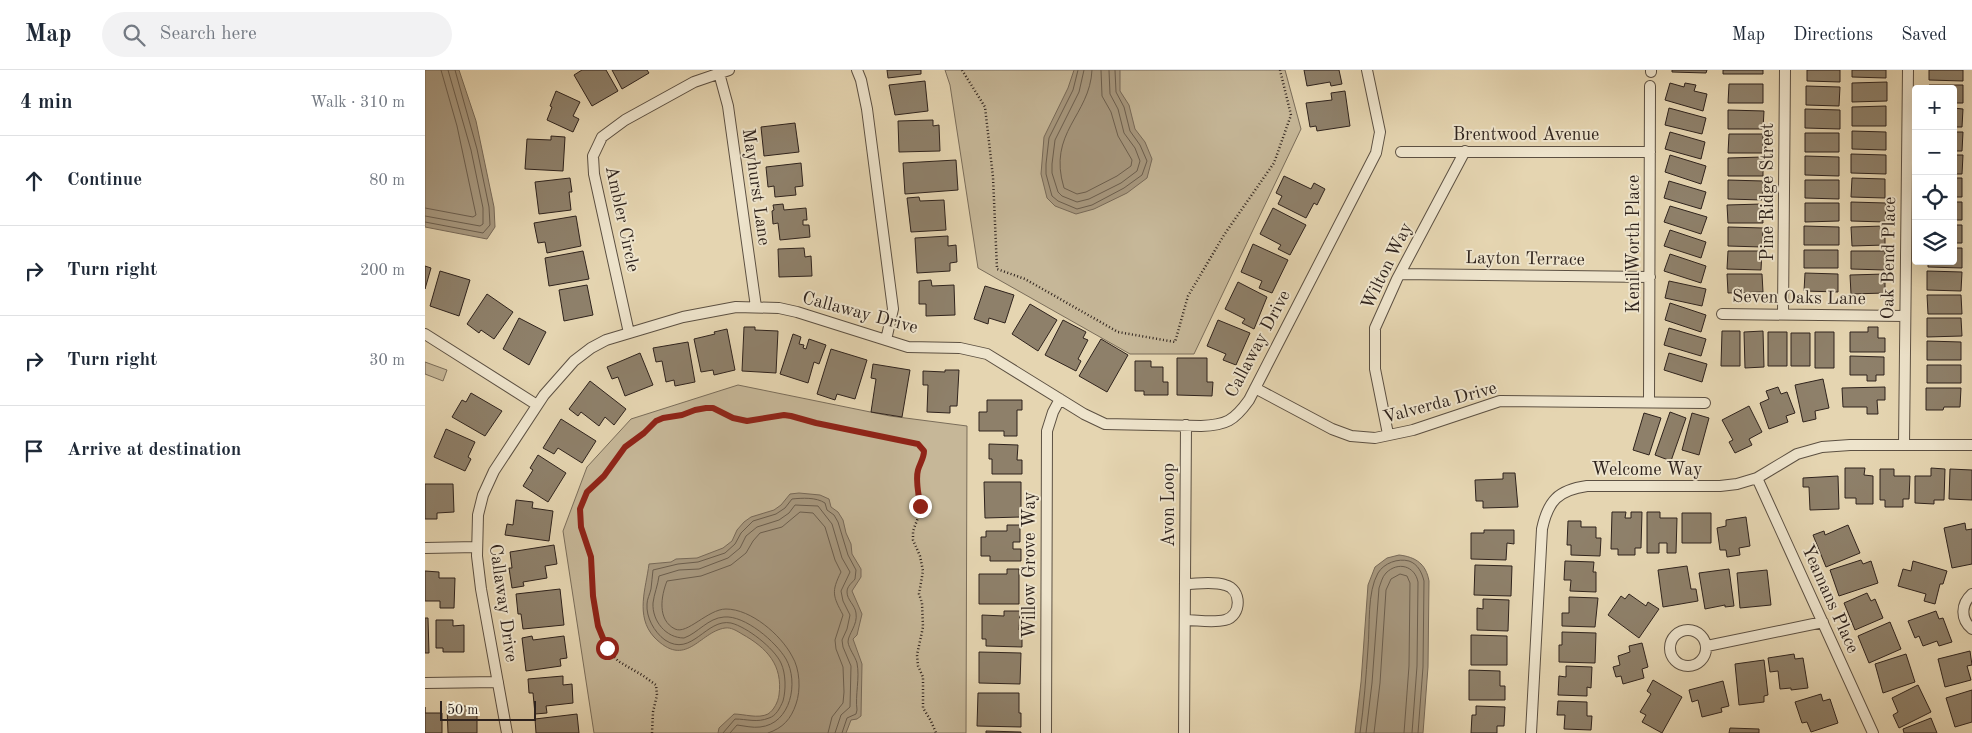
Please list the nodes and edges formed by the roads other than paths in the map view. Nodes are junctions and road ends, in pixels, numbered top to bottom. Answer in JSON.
{"nodes":[{"id":1,"x":857,"y":70,"type":"edge"},
{"id":2,"x":1367,"y":70,"type":"edge"},
{"id":3,"x":1785,"y":70,"type":"edge"},
{"id":4,"x":1908,"y":70,"type":"edge"},
{"id":5,"x":724,"y":72,"type":"edge"},
{"id":6,"x":1650,"y":86,"type":"dead end"},
{"id":7,"x":1465,"y":151,"type":"junction"},
{"id":8,"x":1401,"y":152,"type":"dead end"},
{"id":9,"x":1650,"y":152,"type":"junction"},
{"id":10,"x":1400,"y":274,"type":"junction"},
{"id":11,"x":1650,"y":277,"type":"junction"},
{"id":12,"x":756,"y":307,"type":"junction"},
{"id":13,"x":1722,"y":314,"type":"dead end"},
{"id":14,"x":1783,"y":314,"type":"junction"},
{"id":15,"x":1905,"y":316,"type":"junction"},
{"id":16,"x":629,"y":333,"type":"junction"},
{"id":17,"x":425,"y":334,"type":"edge"},
{"id":18,"x":886,"y":340,"type":"junction"},
{"id":19,"x":1255,"y":388,"type":"junction"},
{"id":20,"x":1060,"y":400,"type":"junction"},
{"id":21,"x":1649,"y":402,"type":"junction"},
{"id":22,"x":1705,"y":403,"type":"dead end"},
{"id":23,"x":537,"y":405,"type":"junction"},
{"id":24,"x":1186,"y":425,"type":"junction"},
{"id":25,"x":1388,"y":434,"type":"junction"},
{"id":26,"x":1904,"y":445,"type":"junction"},
{"id":27,"x":1972,"y":445,"type":"edge"},
{"id":28,"x":1757,"y":478,"type":"junction"},
{"id":29,"x":477,"y":547,"type":"junction"},
{"id":30,"x":425,"y":548,"type":"edge"},
{"id":31,"x":1185,"y":584,"type":"junction"},
{"id":32,"x":1972,"y":594,"type":"edge"},
{"id":33,"x":1185,"y":620,"type":"junction"},
{"id":34,"x":1823,"y":622,"type":"junction"},
{"id":35,"x":1972,"y":629,"type":"edge"},
{"id":36,"x":1707,"y":646,"type":"dead end"},
{"id":37,"x":498,"y":682,"type":"junction"},
{"id":38,"x":425,"y":683,"type":"edge"},
{"id":39,"x":507,"y":733,"type":"edge"},
{"id":40,"x":1046,"y":733,"type":"edge"},
{"id":41,"x":1184,"y":733,"type":"edge"},
{"id":42,"x":1531,"y":733,"type":"edge"},
{"id":43,"x":1873,"y":733,"type":"edge"}],
"edges":[{"from":1,"to":18,"type":"street"},
{"from":2,"to":19,"type":"street","name":"Callaway Drive"},
{"from":3,"to":14,"type":"street","name":"Pine Ridge Street"},
{"from":4,"to":15,"type":"street","name":"Oak Bend Place"},
{"from":5,"to":12,"type":"street","name":"Mayhurst Lane"},
{"from":5,"to":16,"type":"street","name":"Ambler Circle"},
{"from":6,"to":9,"type":"street","name":"KenilWorth Place"},
{"from":7,"to":8,"type":"street","name":"Brentwood Avenue"},
{"from":7,"to":9,"type":"street","name":"Brentwood Avenue"},
{"from":7,"to":10,"type":"street","name":"Wilton Way"},
{"from":9,"to":11,"type":"street","name":"KenilWorth Place"},
{"from":10,"to":11,"type":"street","name":"Layton Terrace"},
{"from":10,"to":25,"type":"street","name":"Wilton Way"},
{"from":11,"to":21,"type":"street","name":"KenilWorth Place"},
{"from":12,"to":16,"type":"street","name":"Callaway Drive"},
{"from":12,"to":18,"type":"street","name":"Callaway Drive"},
{"from":13,"to":14,"type":"street","name":"Seven Oaks Lane"},
{"from":14,"to":15,"type":"street","name":"Seven Oaks Lane"},
{"from":15,"to":26,"type":"street","name":"Oak Bend Place"},
{"from":16,"to":23,"type":"street","name":"Callaway Drive"},
{"from":17,"to":23,"type":"street"},
{"from":18,"to":20,"type":"street","name":"Callaway Drive"},
{"from":19,"to":24,"type":"street","name":"Callaway Drive"},
{"from":19,"to":25,"type":"street","name":"Valverda Drive"},
{"from":20,"to":24,"type":"street","name":"Callaway Drive"},
{"from":20,"to":40,"type":"street","name":"Willow Grove Way"},
{"from":21,"to":22,"type":"street","name":"Valverda Drive"},
{"from":21,"to":25,"type":"street","name":"Valverda Drive"},
{"from":23,"to":29,"type":"street","name":"Callaway Drive"},
{"from":24,"to":31,"type":"street","name":"Avon Loop"},
{"from":26,"to":27,"type":"street","name":"Welcome Way"},
{"from":26,"to":28,"type":"street","name":"Welcome Way"},
{"from":28,"to":34,"type":"street","name":"Yeamans Place"},
{"from":28,"to":42,"type":"street","name":"Welcome Way"},
{"from":29,"to":30,"type":"street"},
{"from":29,"to":37,"type":"street","name":"Callaway Drive"},
{"from":31,"to":33,"type":"street","name":"Avon Loop"},
{"from":31,"to":33,"type":"street"},
{"from":32,"to":35,"type":"street"},
{"from":33,"to":41,"type":"street","name":"Avon Loop"},
{"from":34,"to":36,"type":"street"},
{"from":34,"to":43,"type":"street","name":"Yeamans Place"},
{"from":37,"to":38,"type":"street"},
{"from":37,"to":39,"type":"street","name":"Callaway Drive"}]}
